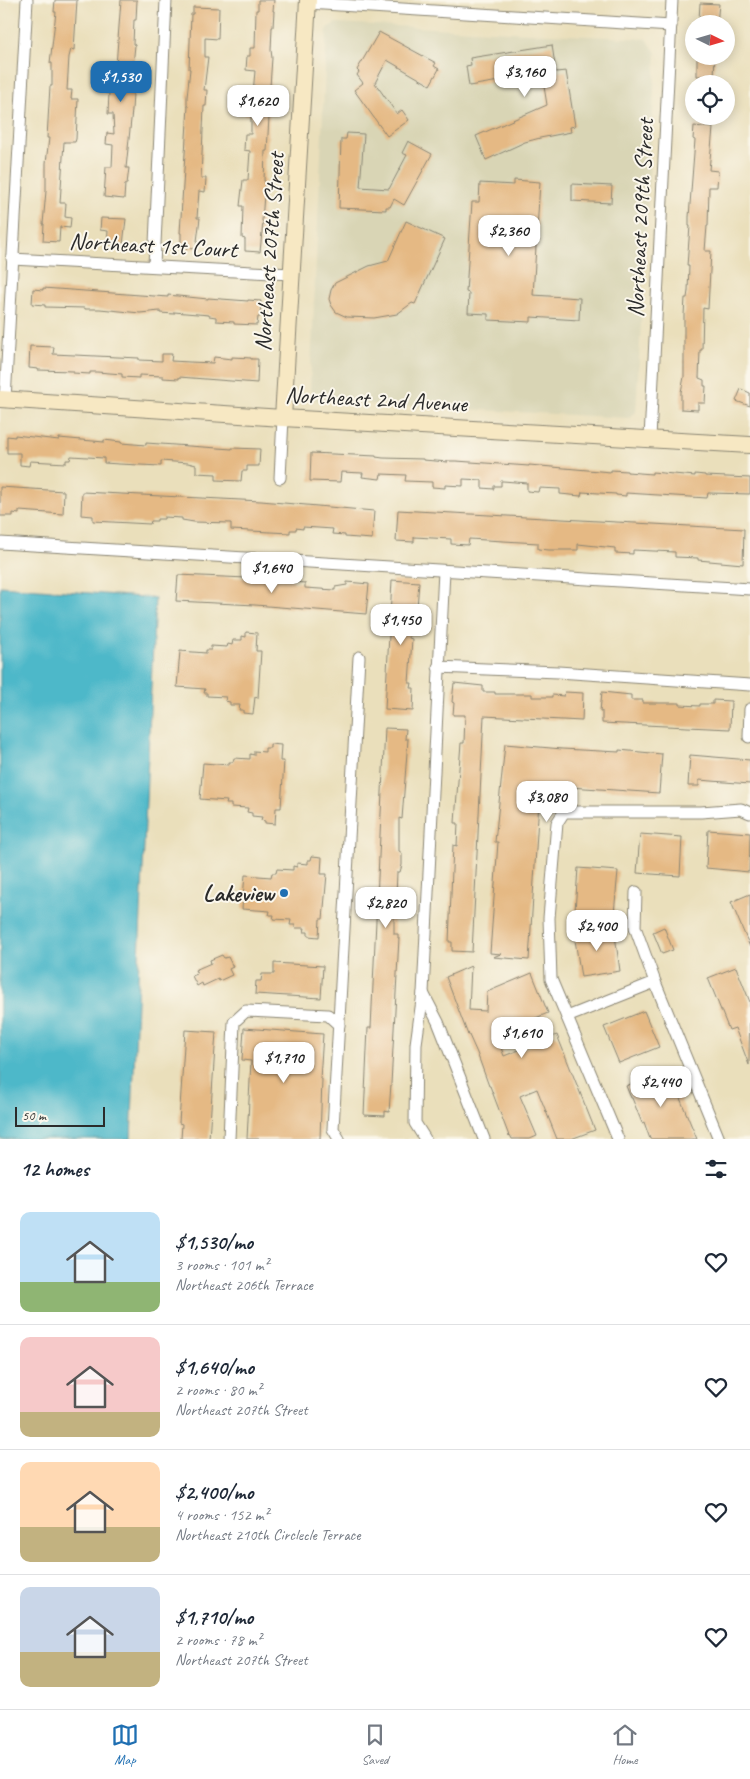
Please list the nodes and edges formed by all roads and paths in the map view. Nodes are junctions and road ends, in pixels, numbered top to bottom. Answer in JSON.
{"nodes":[{"id":1,"x":27,"y":0,"type":"edge"},
{"id":2,"x":166,"y":0,"type":"edge"},
{"id":3,"x":672,"y":0,"type":"edge"},
{"id":4,"x":308,"y":1,"type":"edge"},
{"id":5,"x":671,"y":26,"type":"junction"},
{"id":6,"x":12,"y":259,"type":"junction"},
{"id":7,"x":154,"y":266,"type":"junction"},
{"id":8,"x":291,"y":274,"type":"junction"},
{"id":9,"x":2,"y":400,"type":"edge"},
{"id":10,"x":283,"y":418,"type":"junction"},
{"id":11,"x":650,"y":438,"type":"junction"},
{"id":12,"x":750,"y":445,"type":"edge"},
{"id":13,"x":280,"y":478,"type":"dead end"},
{"id":14,"x":0,"y":543,"type":"edge"},
{"id":15,"x":444,"y":570,"type":"junction"},
{"id":16,"x":750,"y":589,"type":"edge"},
{"id":17,"x":358,"y":657,"type":"dead end"},
{"id":18,"x":438,"y":666,"type":"junction"},
{"id":19,"x":750,"y":685,"type":"edge"},
{"id":20,"x":750,"y":709,"type":"edge"},
{"id":21,"x":749,"y":737,"type":"dead end"},
{"id":22,"x":750,"y":813,"type":"edge"},
{"id":23,"x":636,"y":892,"type":"dead end"},
{"id":24,"x":655,"y":982,"type":"junction"},
{"id":25,"x":423,"y":993,"type":"junction"},
{"id":26,"x":568,"y":1017,"type":"junction"},
{"id":27,"x":339,"y":1025,"type":"junction"},
{"id":28,"x":229,"y":1139,"type":"edge"},
{"id":29,"x":339,"y":1139,"type":"edge"},
{"id":30,"x":424,"y":1139,"type":"edge"},
{"id":31,"x":484,"y":1139,"type":"edge"},
{"id":32,"x":618,"y":1139,"type":"edge"},
{"id":33,"x":719,"y":1139,"type":"edge"}],
"edges":[{"from":1,"to":6,"type":"street"},
{"from":2,"to":7,"type":"street"},
{"from":3,"to":5,"type":"street","name":"Northeast 209th Street"},
{"from":4,"to":5,"type":"street"},
{"from":4,"to":8,"type":"street","name":"Northeast 207th Street"},
{"from":5,"to":11,"type":"street","name":"Northeast 209th Street"},
{"from":6,"to":7,"type":"street","name":"Northeast 1st Court"},
{"from":6,"to":9,"type":"street"},
{"from":7,"to":8,"type":"street","name":"Northeast 1st Court"},
{"from":8,"to":10,"type":"street","name":"Northeast 207th Street"},
{"from":9,"to":10,"type":"street","name":"Northeast 2nd Avenue"},
{"from":10,"to":11,"type":"street","name":"Northeast 2nd Avenue"},
{"from":10,"to":13,"type":"street","name":"Northeast 207th Street"},
{"from":11,"to":12,"type":"street","name":"Northeast 2nd Avenue"},
{"from":14,"to":15,"type":"street"},
{"from":15,"to":16,"type":"street"},
{"from":15,"to":18,"type":"street"},
{"from":17,"to":27,"type":"street"},
{"from":18,"to":19,"type":"street"},
{"from":18,"to":25,"type":"street"},
{"from":20,"to":21,"type":"street"},
{"from":22,"to":26,"type":"street"},
{"from":23,"to":24,"type":"street"},
{"from":24,"to":26,"type":"street"},
{"from":24,"to":33,"type":"street"},
{"from":25,"to":30,"type":"street"},
{"from":25,"to":31,"type":"street"},
{"from":26,"to":32,"type":"street"},
{"from":27,"to":28,"type":"street"},
{"from":27,"to":29,"type":"street"}]}
